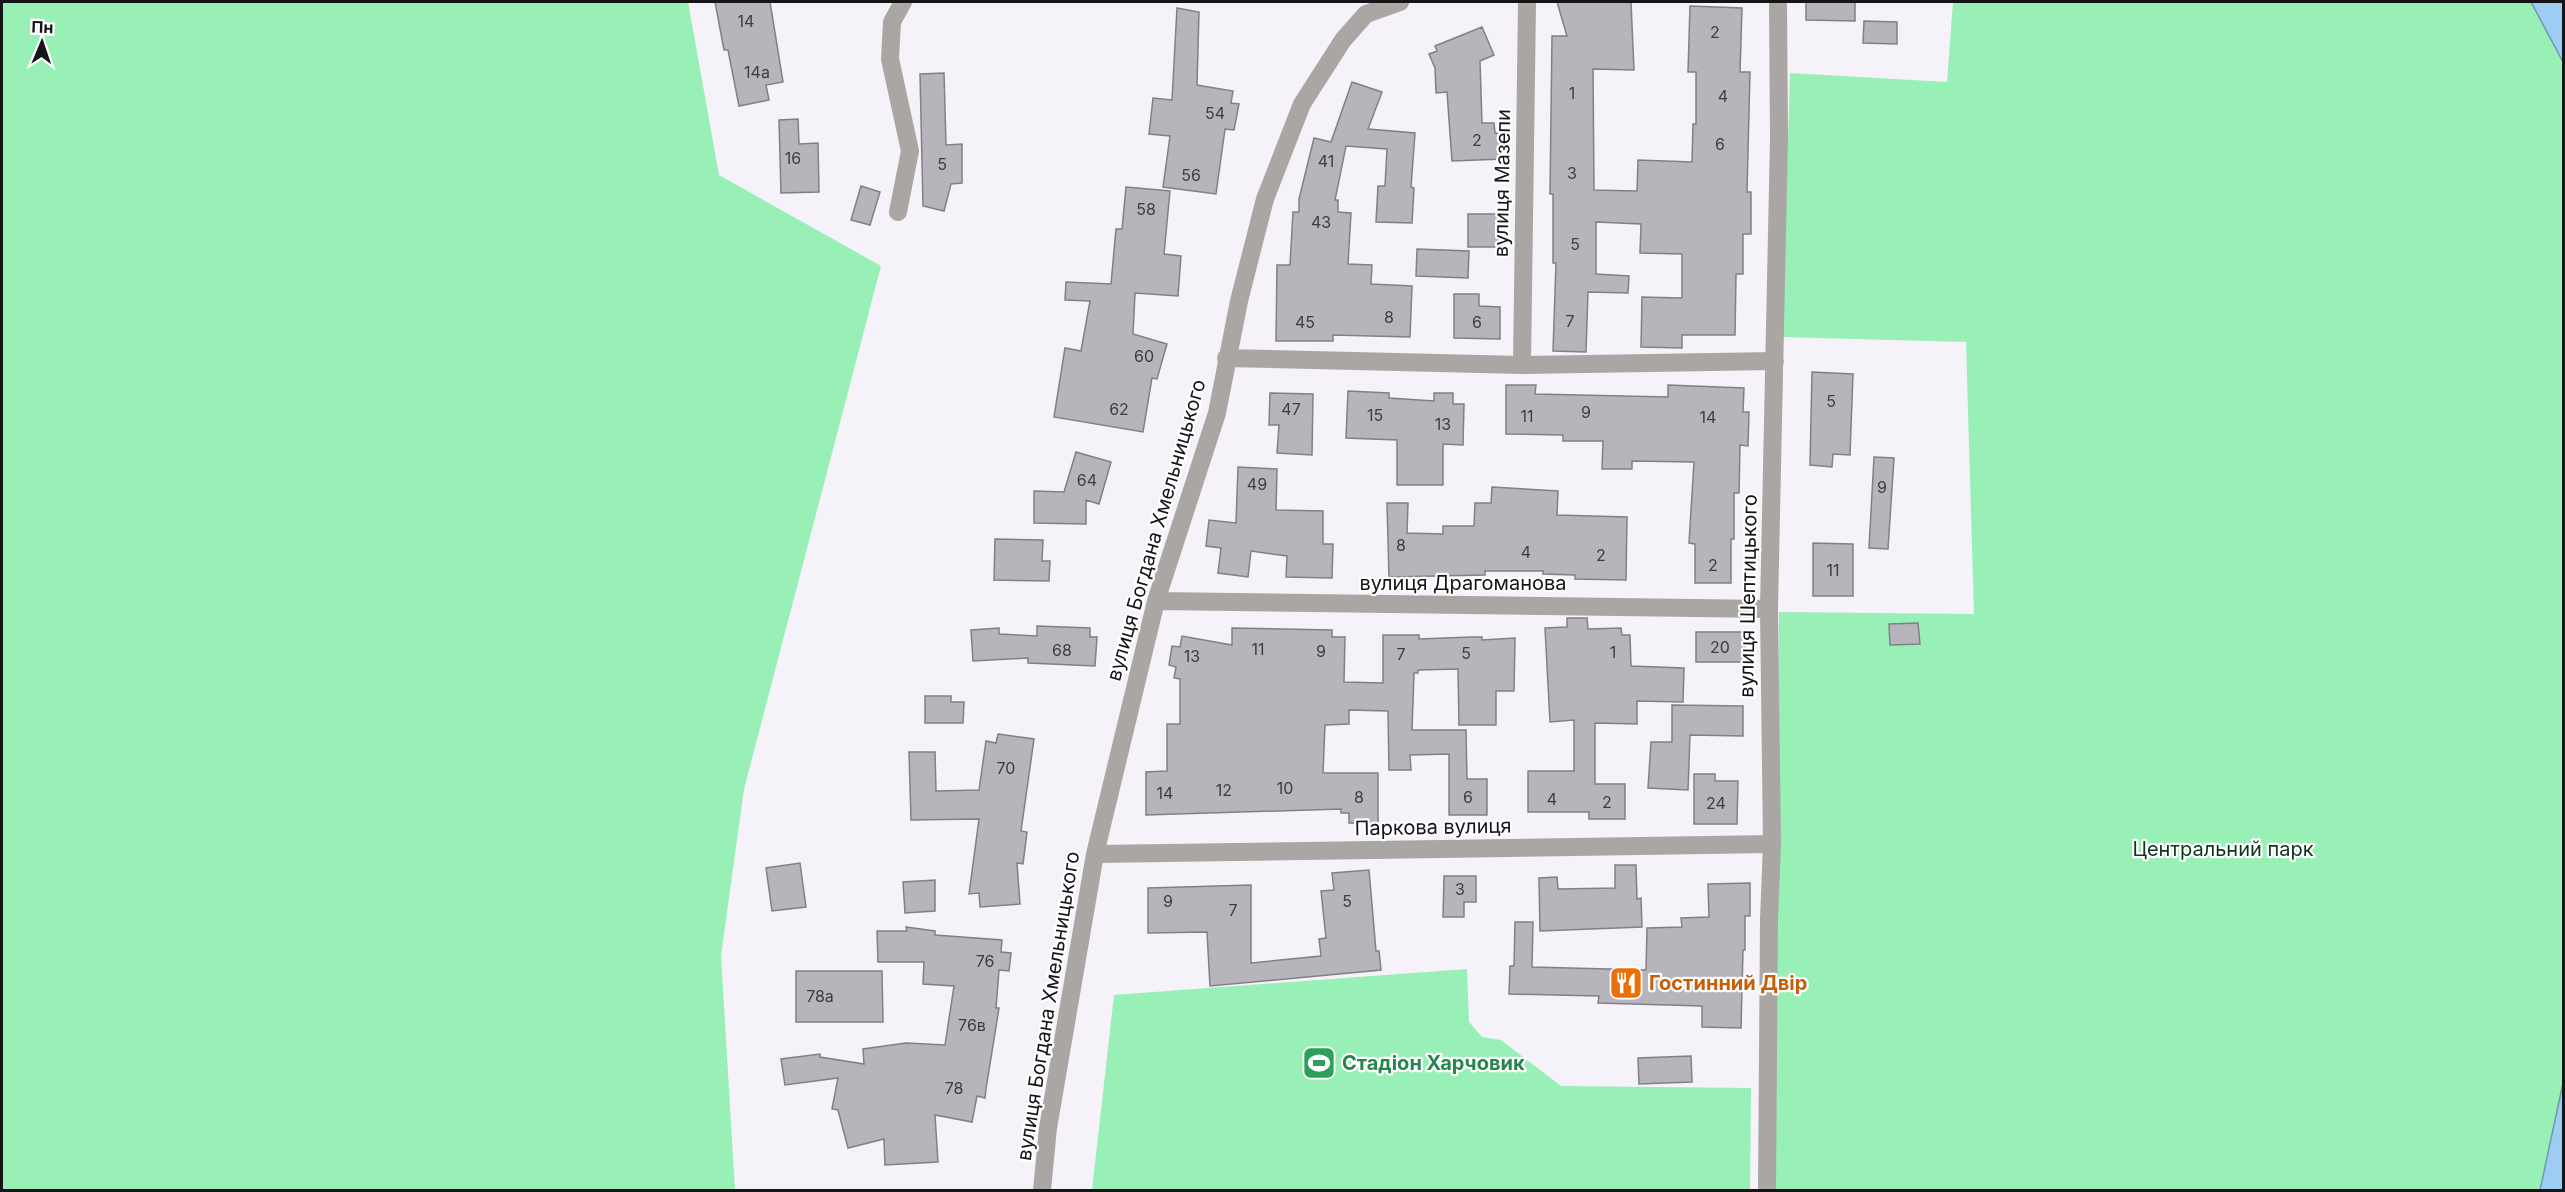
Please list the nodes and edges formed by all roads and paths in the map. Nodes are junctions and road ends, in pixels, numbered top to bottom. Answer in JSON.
{"nodes":[{"id":1,"x":903,"y":2,"type":"edge"},
{"id":2,"x":1400,"y":2,"type":"edge"},
{"id":3,"x":1527,"y":2,"type":"edge"},
{"id":4,"x":1778,"y":2,"type":"edge"},
{"id":5,"x":1362,"y":8,"type":"edge"},
{"id":6,"x":898,"y":212,"type":"dead end"},
{"id":7,"x":1226,"y":358,"type":"junction"},
{"id":8,"x":1775,"y":362,"type":"junction"},
{"id":9,"x":1522,"y":365,"type":"junction"},
{"id":10,"x":1156,"y":601,"type":"junction"},
{"id":11,"x":1768,"y":609,"type":"junction"},
{"id":12,"x":1772,"y":844,"type":"junction"},
{"id":13,"x":1095,"y":854,"type":"junction"},
{"id":14,"x":1042,"y":1191,"type":"edge"},
{"id":15,"x":1767,"y":1191,"type":"edge"}],
"edges":[{"from":1,"to":6,"type":"street"},
{"from":2,"to":5,"type":"street","name":"вулиця Богдана Хмельницького"},
{"from":3,"to":9,"type":"street","name":"вулиця Мазепи"},
{"from":4,"to":8,"type":"street","name":"вулиця Шептицького"},
{"from":5,"to":7,"type":"street","name":"вулиця Богдана Хмельницького"},
{"from":7,"to":9,"type":"street"},
{"from":7,"to":10,"type":"street","name":"вулиця Богдана Хмельницького"},
{"from":8,"to":9,"type":"street"},
{"from":8,"to":11,"type":"street","name":"вулиця Шептицького"},
{"from":10,"to":11,"type":"street","name":"вулиця Драгоманова"},
{"from":10,"to":13,"type":"street","name":"вулиця Богдана Хмельницького"},
{"from":11,"to":12,"type":"street","name":"вулиця Шептицького"},
{"from":12,"to":13,"type":"street","name":"Паркова вулиця"},
{"from":12,"to":15,"type":"street","name":"вулиця Шептицького"},
{"from":13,"to":14,"type":"street","name":"вулиця Богдана Хмельницького"}]}
